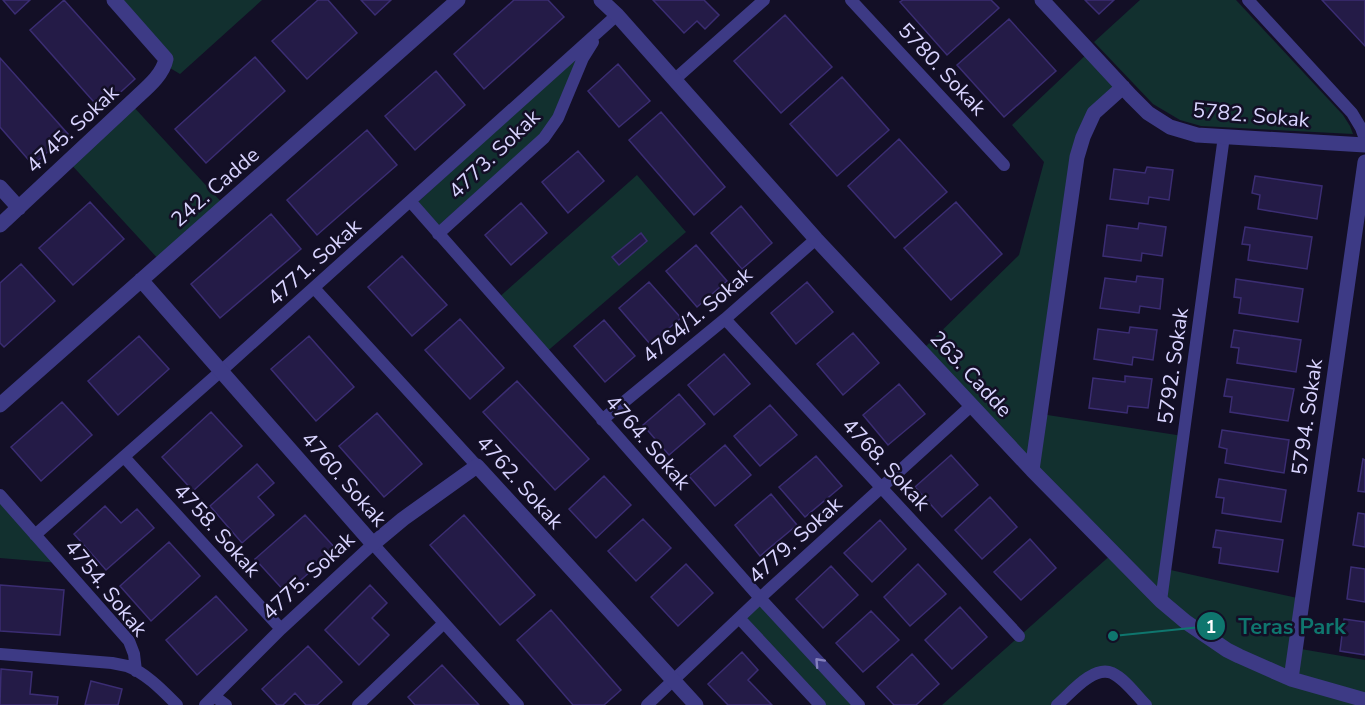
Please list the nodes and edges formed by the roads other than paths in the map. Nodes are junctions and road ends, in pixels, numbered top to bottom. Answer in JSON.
{"nodes":[{"id":1,"x":114,"y":0,"type":"edge"},
{"id":2,"x":458,"y":0,"type":"edge"},
{"id":3,"x":601,"y":0,"type":"edge"},
{"id":4,"x":764,"y":0,"type":"edge"},
{"id":5,"x":851,"y":0,"type":"edge"},
{"id":6,"x":1042,"y":0,"type":"edge"},
{"id":7,"x":1248,"y":0,"type":"edge"},
{"id":8,"x":617,"y":15,"type":"junction"},
{"id":9,"x":599,"y":31,"type":"junction"},
{"id":10,"x":674,"y":80,"type":"junction"},
{"id":11,"x":1123,"y":87,"type":"junction"},
{"id":12,"x":1224,"y":136,"type":"junction"},
{"id":13,"x":1365,"y":139,"type":"edge"},
{"id":14,"x":1365,"y":145,"type":"edge"},
{"id":15,"x":1365,"y":162,"type":"edge"},
{"id":16,"x":1004,"y":165,"type":"dead end"},
{"id":17,"x":0,"y":187,"type":"edge"},
{"id":18,"x":410,"y":201,"type":"junction"},
{"id":19,"x":19,"y":208,"type":"junction"},
{"id":20,"x":0,"y":225,"type":"edge"},
{"id":21,"x":438,"y":234,"type":"junction"},
{"id":22,"x":816,"y":239,"type":"junction"},
{"id":23,"x":141,"y":280,"type":"junction"},
{"id":24,"x":314,"y":288,"type":"junction"},
{"id":25,"x":725,"y":319,"type":"junction"},
{"id":26,"x":221,"y":371,"type":"junction"},
{"id":27,"x":0,"y":405,"type":"edge"},
{"id":28,"x":972,"y":405,"type":"junction"},
{"id":29,"x":602,"y":420,"type":"junction"},
{"id":30,"x":124,"y":457,"type":"junction"},
{"id":31,"x":477,"y":466,"type":"junction"},
{"id":32,"x":1032,"y":470,"type":"junction"},
{"id":33,"x":881,"y":488,"type":"junction"},
{"id":34,"x":0,"y":495,"type":"edge"},
{"id":35,"x":35,"y":535,"type":"junction"},
{"id":36,"x":373,"y":544,"type":"junction"},
{"id":37,"x":760,"y":598,"type":"junction"},
{"id":38,"x":1161,"y":601,"type":"junction"},
{"id":39,"x":739,"y":618,"type":"junction"},
{"id":40,"x":444,"y":623,"type":"junction"},
{"id":41,"x":281,"y":630,"type":"junction"},
{"id":42,"x":1019,"y":636,"type":"dead end"},
{"id":43,"x":0,"y":654,"type":"edge"},
{"id":44,"x":136,"y":672,"type":"junction"},
{"id":45,"x":1291,"y":679,"type":"junction"},
{"id":46,"x":673,"y":680,"type":"junction"},
{"id":47,"x":1365,"y":700,"type":"edge"},
{"id":48,"x":209,"y":701,"type":"edge"},
{"id":49,"x":177,"y":705,"type":"edge"},
{"id":50,"x":226,"y":705,"type":"edge"},
{"id":51,"x":358,"y":705,"type":"edge"},
{"id":52,"x":518,"y":705,"type":"edge"},
{"id":53,"x":647,"y":705,"type":"edge"},
{"id":54,"x":696,"y":705,"type":"edge"},
{"id":55,"x":820,"y":705,"type":"edge"},
{"id":56,"x":859,"y":705,"type":"edge"},
{"id":57,"x":1057,"y":705,"type":"edge"},
{"id":58,"x":1146,"y":705,"type":"edge"}],
"edges":[{"from":1,"to":19,"type":"street","name":"4745. Sokak"},
{"from":2,"to":23,"type":"street","name":"242. Cadde"},
{"from":3,"to":8,"type":"street","name":"263. Cadde"},
{"from":4,"to":10,"type":"lane"},
{"from":5,"to":16,"type":"lane","name":"5780. Sokak"},
{"from":6,"to":11,"type":"street","name":"5782. Sokak"},
{"from":7,"to":13,"type":"lane"},
{"from":8,"to":9,"type":"lane","name":"4771. Sokak"},
{"from":8,"to":10,"type":"street","name":"263. Cadde"},
{"from":9,"to":18,"type":"lane","name":"4771. Sokak"},
{"from":9,"to":21,"type":"lane","name":"4773. Sokak"},
{"from":10,"to":22,"type":"street","name":"263. Cadde"},
{"from":11,"to":12,"type":"street","name":"5782. Sokak"},
{"from":11,"to":32,"type":"street"},
{"from":12,"to":14,"type":"street","name":"5782. Sokak"},
{"from":12,"to":38,"type":"lane","name":"5792. Sokak"},
{"from":15,"to":45,"type":"street","name":"5794. Sokak"},
{"from":17,"to":19,"type":"street"},
{"from":18,"to":21,"type":"lane","name":"4764. Sokak"},
{"from":18,"to":24,"type":"lane","name":"4771. Sokak"},
{"from":19,"to":20,"type":"street","name":"4745. Sokak"},
{"from":21,"to":29,"type":"lane","name":"4764. Sokak"},
{"from":22,"to":25,"type":"lane","name":"4764/1. Sokak"},
{"from":22,"to":28,"type":"street","name":"263. Cadde"},
{"from":23,"to":26,"type":"street","name":"4760. Sokak"},
{"from":23,"to":27,"type":"street","name":"242. Cadde"},
{"from":24,"to":26,"type":"lane","name":"4771. Sokak"},
{"from":24,"to":31,"type":"lane","name":"4762. Sokak"},
{"from":25,"to":29,"type":"lane","name":"4764/1. Sokak"},
{"from":25,"to":33,"type":"lane","name":"4768. Sokak"},
{"from":26,"to":30,"type":"lane","name":"4771. Sokak"},
{"from":26,"to":36,"type":"street","name":"4760. Sokak"},
{"from":28,"to":32,"type":"street","name":"263. Cadde"},
{"from":28,"to":33,"type":"lane","name":"4779. Sokak"},
{"from":29,"to":37,"type":"lane","name":"4764. Sokak"},
{"from":30,"to":35,"type":"lane","name":"4771. Sokak"},
{"from":30,"to":41,"type":"lane","name":"4758. Sokak"},
{"from":31,"to":36,"type":"street","name":"4775. Sokak"},
{"from":31,"to":46,"type":"street","name":"4762. Sokak"},
{"from":32,"to":38,"type":"street","name":"263. Cadde"},
{"from":33,"to":37,"type":"lane","name":"4779. Sokak"},
{"from":33,"to":42,"type":"lane","name":"4768. Sokak"},
{"from":34,"to":35,"type":"lane","name":"4754. Sokak"},
{"from":35,"to":44,"type":"lane","name":"4754. Sokak"},
{"from":36,"to":40,"type":"lane","name":"4760. Sokak"},
{"from":36,"to":41,"type":"lane","name":"4775. Sokak"},
{"from":37,"to":39,"type":"lane","name":"4779. Sokak"},
{"from":56,"to":37,"type":"lane","name":"4764. Sokak","one_way":true},
{"from":38,"to":45,"type":"street","name":"263. Cadde"},
{"from":39,"to":46,"type":"lane","name":"4779. Sokak"},
{"from":39,"to":55,"type":"lane"},
{"from":40,"to":51,"type":"lane"},
{"from":40,"to":52,"type":"lane","name":"4760. Sokak"},
{"from":41,"to":48,"type":"lane","name":"4775. Sokak"},
{"from":43,"to":44,"type":"lane"},
{"from":44,"to":49,"type":"lane","name":"4754. Sokak"},
{"from":45,"to":47,"type":"street","name":"263. Cadde"},
{"from":46,"to":53,"type":"lane","name":"4779. Sokak"},
{"from":46,"to":54,"type":"street","name":"4762. Sokak"},
{"from":48,"to":50,"type":"lane"},
{"from":57,"to":58,"type":"lane"}]}
